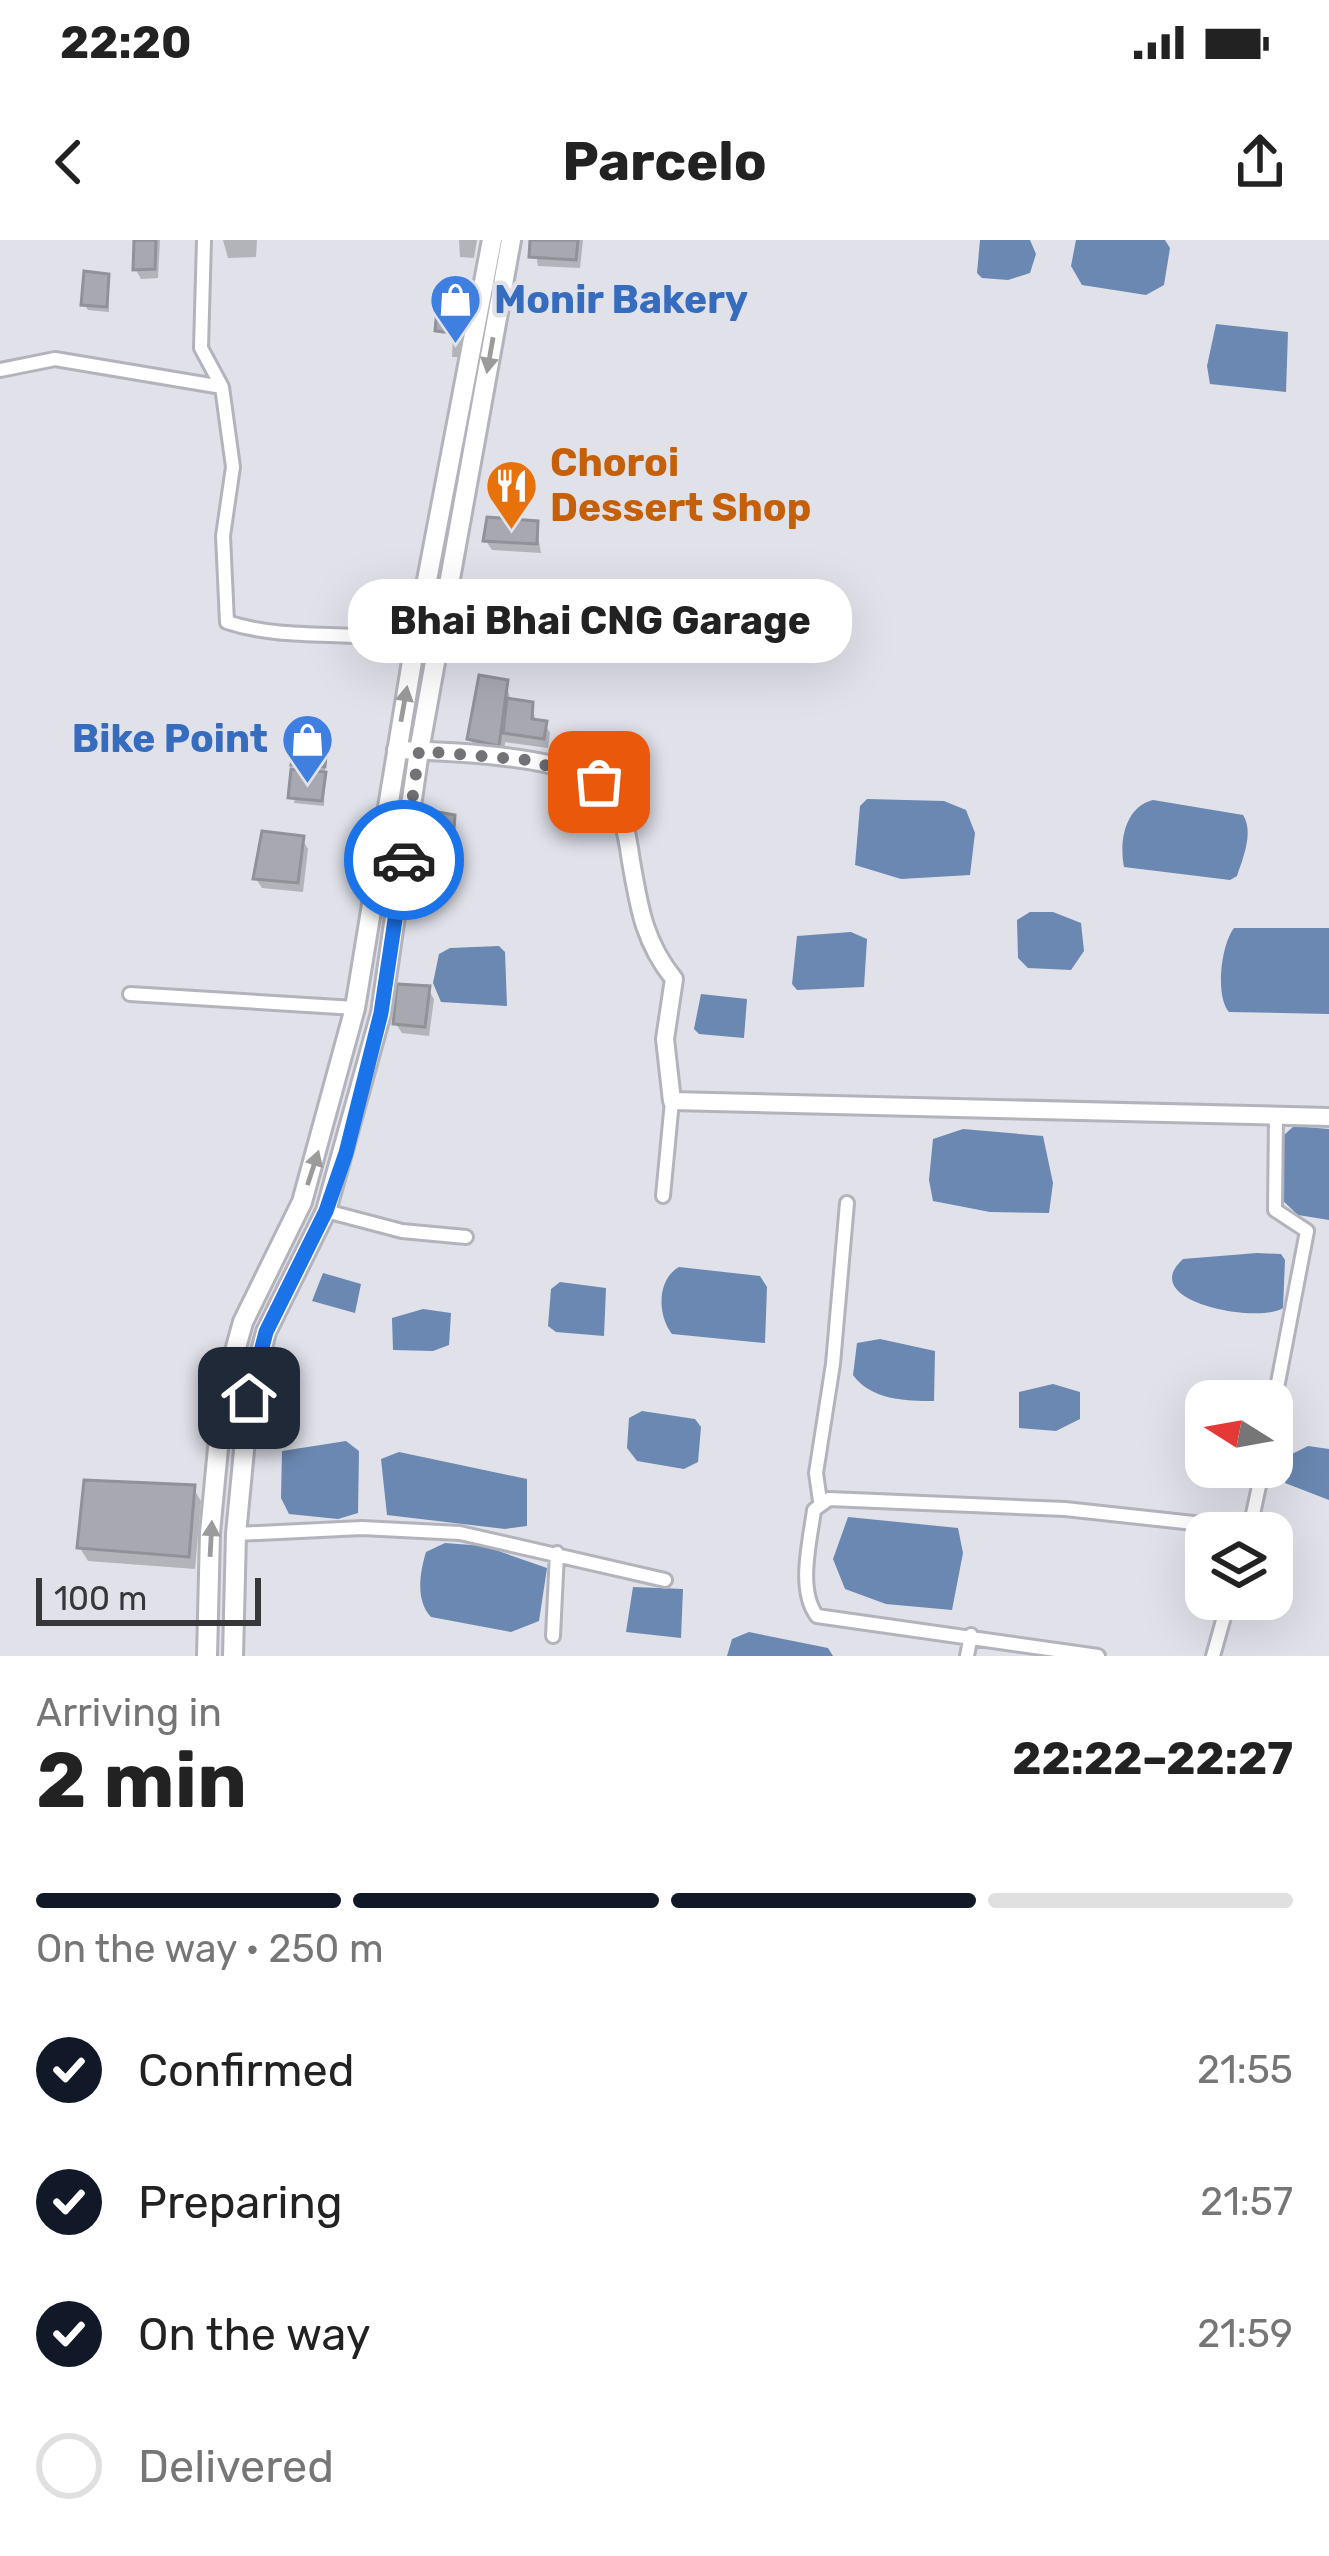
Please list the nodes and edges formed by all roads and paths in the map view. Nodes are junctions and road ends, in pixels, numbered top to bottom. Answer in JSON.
{"nodes":[{"id":1,"x":204,"y":240,"type":"edge"},
{"id":2,"x":492,"y":240,"type":"edge"},
{"id":3,"x":511,"y":240,"type":"edge"},
{"id":4,"x":0,"y":370,"type":"edge"},
{"id":5,"x":222,"y":387,"type":"junction"},
{"id":6,"x":415,"y":643,"type":"junction"},
{"id":7,"x":396,"y":750,"type":"junction"},
{"id":8,"x":419,"y":751,"type":"junction"},
{"id":9,"x":130,"y":994,"type":"dead end"},
{"id":10,"x":355,"y":1008,"type":"junction"},
{"id":11,"x":672,"y":1100,"type":"junction"},
{"id":12,"x":1276,"y":1114,"type":"junction"},
{"id":13,"x":1329,"y":1118,"type":"edge"},
{"id":14,"x":664,"y":1196,"type":"dead end"},
{"id":15,"x":847,"y":1203,"type":"dead end"},
{"id":16,"x":326,"y":1211,"type":"junction"},
{"id":17,"x":466,"y":1237,"type":"dead end"},
{"id":18,"x":1279,"y":1380,"type":"edge"},
{"id":19,"x":820,"y":1501,"type":"junction"},
{"id":20,"x":1185,"y":1522,"type":"edge"},
{"id":21,"x":236,"y":1534,"type":"junction"},
{"id":22,"x":557,"y":1553,"type":"junction"},
{"id":23,"x":665,"y":1580,"type":"dead end"},
{"id":24,"x":1223,"y":1620,"type":"edge"},
{"id":25,"x":553,"y":1636,"type":"dead end"},
{"id":26,"x":971,"y":1636,"type":"junction"},
{"id":27,"x":207,"y":1656,"type":"edge"},
{"id":28,"x":233,"y":1656,"type":"edge"},
{"id":29,"x":968,"y":1656,"type":"edge"},
{"id":30,"x":1098,"y":1656,"type":"edge"},
{"id":31,"x":1213,"y":1656,"type":"edge"}],
"edges":[{"from":1,"to":5,"type":"street"},
{"from":2,"to":6,"type":"highway"},
{"from":3,"to":8,"type":"highway","one_way":true},
{"from":4,"to":5,"type":"street"},
{"from":5,"to":6,"type":"street"},
{"from":7,"to":6,"type":"highway","one_way":true},
{"from":7,"to":8,"type":"main road"},
{"from":7,"to":10,"type":"highway"},
{"from":8,"to":11,"type":"main road"},
{"from":8,"to":16,"type":"highway"},
{"from":9,"to":10,"type":"street"},
{"from":27,"to":10,"type":"highway","one_way":true},
{"from":11,"to":12,"type":"main road"},
{"from":11,"to":14,"type":"street"},
{"from":12,"to":13,"type":"main road"},
{"from":12,"to":18,"type":"street"},
{"from":15,"to":19,"type":"street"},
{"from":16,"to":17,"type":"street"},
{"from":16,"to":21,"type":"highway"},
{"from":19,"to":20,"type":"street"},
{"from":19,"to":26,"type":"street"},
{"from":21,"to":22,"type":"street"},
{"from":21,"to":28,"type":"highway"},
{"from":22,"to":23,"type":"street"},
{"from":22,"to":25,"type":"street"},
{"from":24,"to":31,"type":"street"},
{"from":26,"to":29,"type":"street"},
{"from":26,"to":30,"type":"street"}]}
